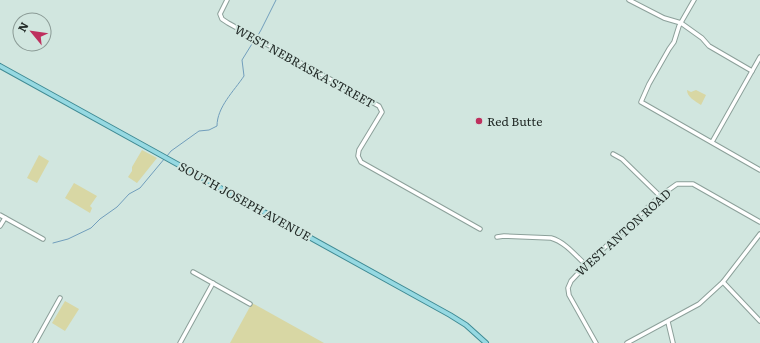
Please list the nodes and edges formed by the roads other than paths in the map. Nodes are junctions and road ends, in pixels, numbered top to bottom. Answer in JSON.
{"nodes":[{"id":1,"x":227,"y":0,"type":"edge"},
{"id":2,"x":629,"y":0,"type":"edge"},
{"id":3,"x":694,"y":0,"type":"edge"},
{"id":4,"x":682,"y":23,"type":"junction"},
{"id":5,"x":760,"y":57,"type":"edge"},
{"id":6,"x":0,"y":66,"type":"edge"},
{"id":7,"x":752,"y":71,"type":"junction"},
{"id":8,"x":712,"y":142,"type":"junction"},
{"id":9,"x":613,"y":154,"type":"dead end"},
{"id":10,"x":760,"y":170,"type":"edge"},
{"id":11,"x":660,"y":196,"type":"junction"},
{"id":12,"x":0,"y":215,"type":"edge"},
{"id":13,"x":5,"y":218,"type":"junction"},
{"id":14,"x":760,"y":222,"type":"edge"},
{"id":15,"x":0,"y":226,"type":"edge"},
{"id":16,"x":480,"y":229,"type":"dead end"},
{"id":17,"x":760,"y":234,"type":"edge"},
{"id":18,"x":497,"y":237,"type":"dead end"},
{"id":19,"x":42,"y":239,"type":"dead end"},
{"id":20,"x":586,"y":265,"type":"junction"},
{"id":21,"x":193,"y":272,"type":"dead end"},
{"id":22,"x":723,"y":282,"type":"junction"},
{"id":23,"x":213,"y":283,"type":"junction"},
{"id":24,"x":60,"y":298,"type":"dead end"},
{"id":25,"x":250,"y":304,"type":"dead end"},
{"id":26,"x":760,"y":321,"type":"edge"},
{"id":27,"x":668,"y":322,"type":"junction"},
{"id":28,"x":35,"y":343,"type":"edge"},
{"id":29,"x":180,"y":343,"type":"edge"},
{"id":30,"x":486,"y":343,"type":"edge"},
{"id":31,"x":596,"y":343,"type":"edge"},
{"id":32,"x":628,"y":343,"type":"edge"},
{"id":33,"x":673,"y":343,"type":"edge"}],
"edges":[{"from":1,"to":16,"type":"street","name":"WEST NEBRASKA STREET"},
{"from":2,"to":4,"type":"street"},
{"from":3,"to":4,"type":"street"},
{"from":4,"to":7,"type":"street"},
{"from":4,"to":8,"type":"street"},
{"from":5,"to":7,"type":"street"},
{"from":6,"to":30,"type":"main road","name":"SOUTH JOSEPH AVENUE"},
{"from":7,"to":8,"type":"street"},
{"from":8,"to":10,"type":"street"},
{"from":9,"to":11,"type":"street"},
{"from":11,"to":14,"type":"street","name":"WEST ANTON ROAD"},
{"from":11,"to":20,"type":"street","name":"WEST ANTON ROAD"},
{"from":12,"to":13,"type":"street"},
{"from":13,"to":15,"type":"street"},
{"from":13,"to":19,"type":"street"},
{"from":17,"to":22,"type":"street"},
{"from":18,"to":20,"type":"street"},
{"from":20,"to":31,"type":"street","name":"WEST ANTON ROAD"},
{"from":21,"to":23,"type":"street"},
{"from":22,"to":26,"type":"street"},
{"from":22,"to":27,"type":"street"},
{"from":23,"to":25,"type":"street"},
{"from":23,"to":29,"type":"street"},
{"from":24,"to":28,"type":"street"},
{"from":27,"to":32,"type":"street"},
{"from":27,"to":33,"type":"street"}]}
